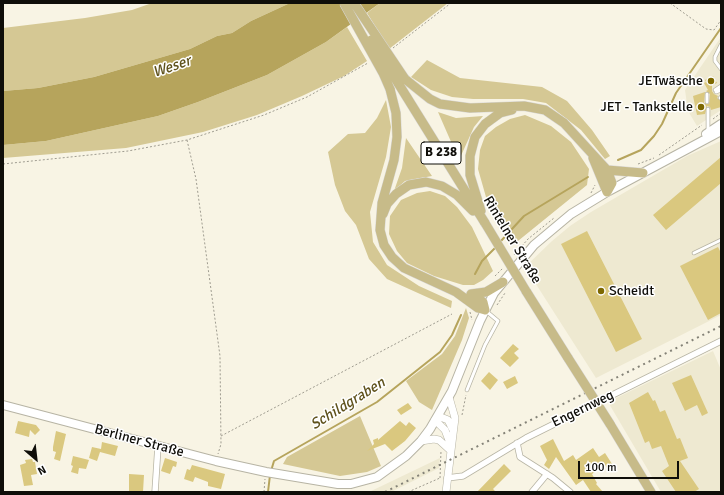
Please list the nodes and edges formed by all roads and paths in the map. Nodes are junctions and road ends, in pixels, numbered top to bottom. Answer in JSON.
{"nodes":[{"id":1,"x":344,"y":3,"type":"edge"},
{"id":2,"x":348,"y":3,"type":"edge"},
{"id":3,"x":354,"y":3,"type":"edge"},
{"id":4,"x":451,"y":3,"type":"edge"},
{"id":5,"x":670,"y":3,"type":"edge"},
{"id":6,"x":721,"y":20,"type":"edge"},
{"id":7,"x":720,"y":46,"type":"edge"},
{"id":8,"x":389,"y":51,"type":"dead end"},
{"id":9,"x":370,"y":62,"type":"dead end"},
{"id":10,"x":721,"y":69,"type":"edge"},
{"id":11,"x":402,"y":81,"type":"junction"},
{"id":12,"x":721,"y":86,"type":"edge"},
{"id":13,"x":721,"y":90,"type":"edge"},
{"id":14,"x":524,"y":106,"type":"junction"},
{"id":15,"x":708,"y":109,"type":"dead end"},
{"id":16,"x":721,"y":113,"type":"edge"},
{"id":17,"x":709,"y":121,"type":"junction"},
{"id":18,"x":721,"y":124,"type":"edge"},
{"id":19,"x":721,"y":131,"type":"edge"},
{"id":20,"x":708,"y":133,"type":"junction"},
{"id":21,"x":721,"y":136,"type":"edge"},
{"id":22,"x":187,"y":140,"type":"junction"},
{"id":23,"x":693,"y":145,"type":"junction"},
{"id":24,"x":591,"y":154,"type":"junction"},
{"id":25,"x":648,"y":160,"type":"dead end"},
{"id":26,"x":3,"y":164,"type":"edge"},
{"id":27,"x":607,"y":170,"type":"junction"},
{"id":28,"x":643,"y":173,"type":"junction"},
{"id":29,"x":607,"y":192,"type":"junction"},
{"id":30,"x":380,"y":220,"type":"junction"},
{"id":31,"x":485,"y":223,"type":"junction"},
{"id":32,"x":721,"y":240,"type":"edge"},
{"id":33,"x":694,"y":253,"type":"dead end"},
{"id":34,"x":503,"y":282,"type":"junction"},
{"id":35,"x":505,"y":291,"type":"dead end"},
{"id":36,"x":456,"y":292,"type":"junction"},
{"id":37,"x":473,"y":295,"type":"junction"},
{"id":38,"x":488,"y":312,"type":"junction"},
{"id":39,"x":452,"y":314,"type":"dead end"},
{"id":40,"x":721,"y":341,"type":"edge"},
{"id":41,"x":467,"y":390,"type":"dead end"},
{"id":42,"x":449,"y":397,"type":"junction"},
{"id":43,"x":3,"y":405,"type":"edge"},
{"id":44,"x":437,"y":418,"type":"junction"},
{"id":45,"x":453,"y":430,"type":"junction"},
{"id":46,"x":221,"y":436,"type":"junction"},
{"id":47,"x":421,"y":441,"type":"junction"},
{"id":48,"x":517,"y":443,"type":"junction"},
{"id":49,"x":158,"y":446,"type":"junction"},
{"id":50,"x":450,"y":447,"type":"junction"},
{"id":51,"x":441,"y":450,"type":"dead end"},
{"id":52,"x":216,"y":461,"type":"junction"},
{"id":53,"x":266,"y":472,"type":"junction"},
{"id":54,"x":547,"y":474,"type":"junction"},
{"id":55,"x":444,"y":478,"type":"junction"},
{"id":56,"x":155,"y":492,"type":"edge"},
{"id":57,"x":264,"y":492,"type":"edge"},
{"id":58,"x":408,"y":492,"type":"edge"},
{"id":59,"x":446,"y":492,"type":"edge"},
{"id":60,"x":532,"y":492,"type":"edge"},
{"id":61,"x":570,"y":492,"type":"edge"},
{"id":62,"x":651,"y":492,"type":"edge"}],
"edges":[{"from":1,"to":30,"type":"main road","bridge":true},
{"from":2,"to":11,"type":"main road","name":"Rintelner Straße","number":"B 238","bridge":true},
{"from":3,"to":11,"type":"main road","number":"B 238","bridge":true},
{"from":4,"to":8,"type":"path"},
{"from":5,"to":6,"type":"path"},
{"from":7,"to":10,"type":"lane"},
{"from":9,"to":22,"type":"path"},
{"from":11,"to":14,"type":"main road","number":"B 238"},
{"from":11,"to":31,"type":"main road","name":"Rintelner Straße","number":"B 238"},
{"from":12,"to":13,"type":"lane"},
{"from":14,"to":24,"type":"main road","number":"B 238"},
{"from":14,"to":31,"type":"main road","number":"B 238"},
{"from":15,"to":17,"type":"lane"},
{"from":16,"to":17,"type":"path"},
{"from":17,"to":20,"type":"lane"},
{"from":17,"to":25,"type":"path"},
{"from":18,"to":20,"type":"main road"},
{"from":19,"to":23,"type":"main road"},
{"from":20,"to":23,"type":"main road"},
{"from":21,"to":23,"type":"main road"},
{"from":22,"to":26,"type":"path"},
{"from":22,"to":46,"type":"path"},
{"from":23,"to":28,"type":"main road","name":"Berliner Straße"},
{"from":24,"to":27,"type":"main road","number":"B 238"},
{"from":24,"to":29,"type":"main road","number":"B 238"},
{"from":27,"to":28,"type":"main road"},
{"from":27,"to":29,"type":"main road"},
{"from":28,"to":29,"type":"main road","name":"Berliner Straße"},
{"from":29,"to":34,"type":"main road","name":"Berliner Straße"},
{"from":30,"to":31,"type":"main road","number":"B 238"},
{"from":30,"to":36,"type":"main road"},
{"from":31,"to":62,"type":"main road","name":"Rintelner Straße","number":"B 238","bridge":true},
{"from":32,"to":33,"type":"lane"},
{"from":34,"to":37,"type":"main road"},
{"from":34,"to":38,"type":"main road","name":"Berliner Straße"},
{"from":35,"to":38,"type":"path"},
{"from":36,"to":37,"type":"main road"},
{"from":36,"to":38,"type":"main road"},
{"from":37,"to":38,"type":"main road"},
{"from":38,"to":41,"type":"lane"},
{"from":38,"to":42,"type":"main road","name":"Berliner Straße"},
{"from":39,"to":46,"type":"path"},
{"from":40,"to":48,"type":"street","name":"Engernweg"},
{"from":42,"to":44,"type":"main road","name":"Berliner Straße"},
{"from":42,"to":45,"type":"street"},
{"from":43,"to":49,"type":"main road","name":"Berliner Straße"},
{"from":44,"to":45,"type":"street"},
{"from":44,"to":47,"type":"main road","name":"Berliner Straße"},
{"from":44,"to":50,"type":"street"},
{"from":45,"to":50,"type":"street"},
{"from":46,"to":52,"type":"path"},
{"from":47,"to":50,"type":"street"},
{"from":47,"to":53,"type":"main road","name":"Berliner Straße"},
{"from":48,"to":54,"type":"street"},
{"from":48,"to":55,"type":"street","name":"Engernweg"},
{"from":49,"to":52,"type":"main road","name":"Berliner Straße"},
{"from":49,"to":56,"type":"street"},
{"from":50,"to":55,"type":"street"},
{"from":51,"to":55,"type":"path"},
{"from":52,"to":53,"type":"main road","name":"Berliner Straße"},
{"from":53,"to":57,"type":"path"},
{"from":54,"to":60,"type":"street"},
{"from":54,"to":61,"type":"street"},
{"from":55,"to":58,"type":"path"},
{"from":55,"to":59,"type":"street"}]}
